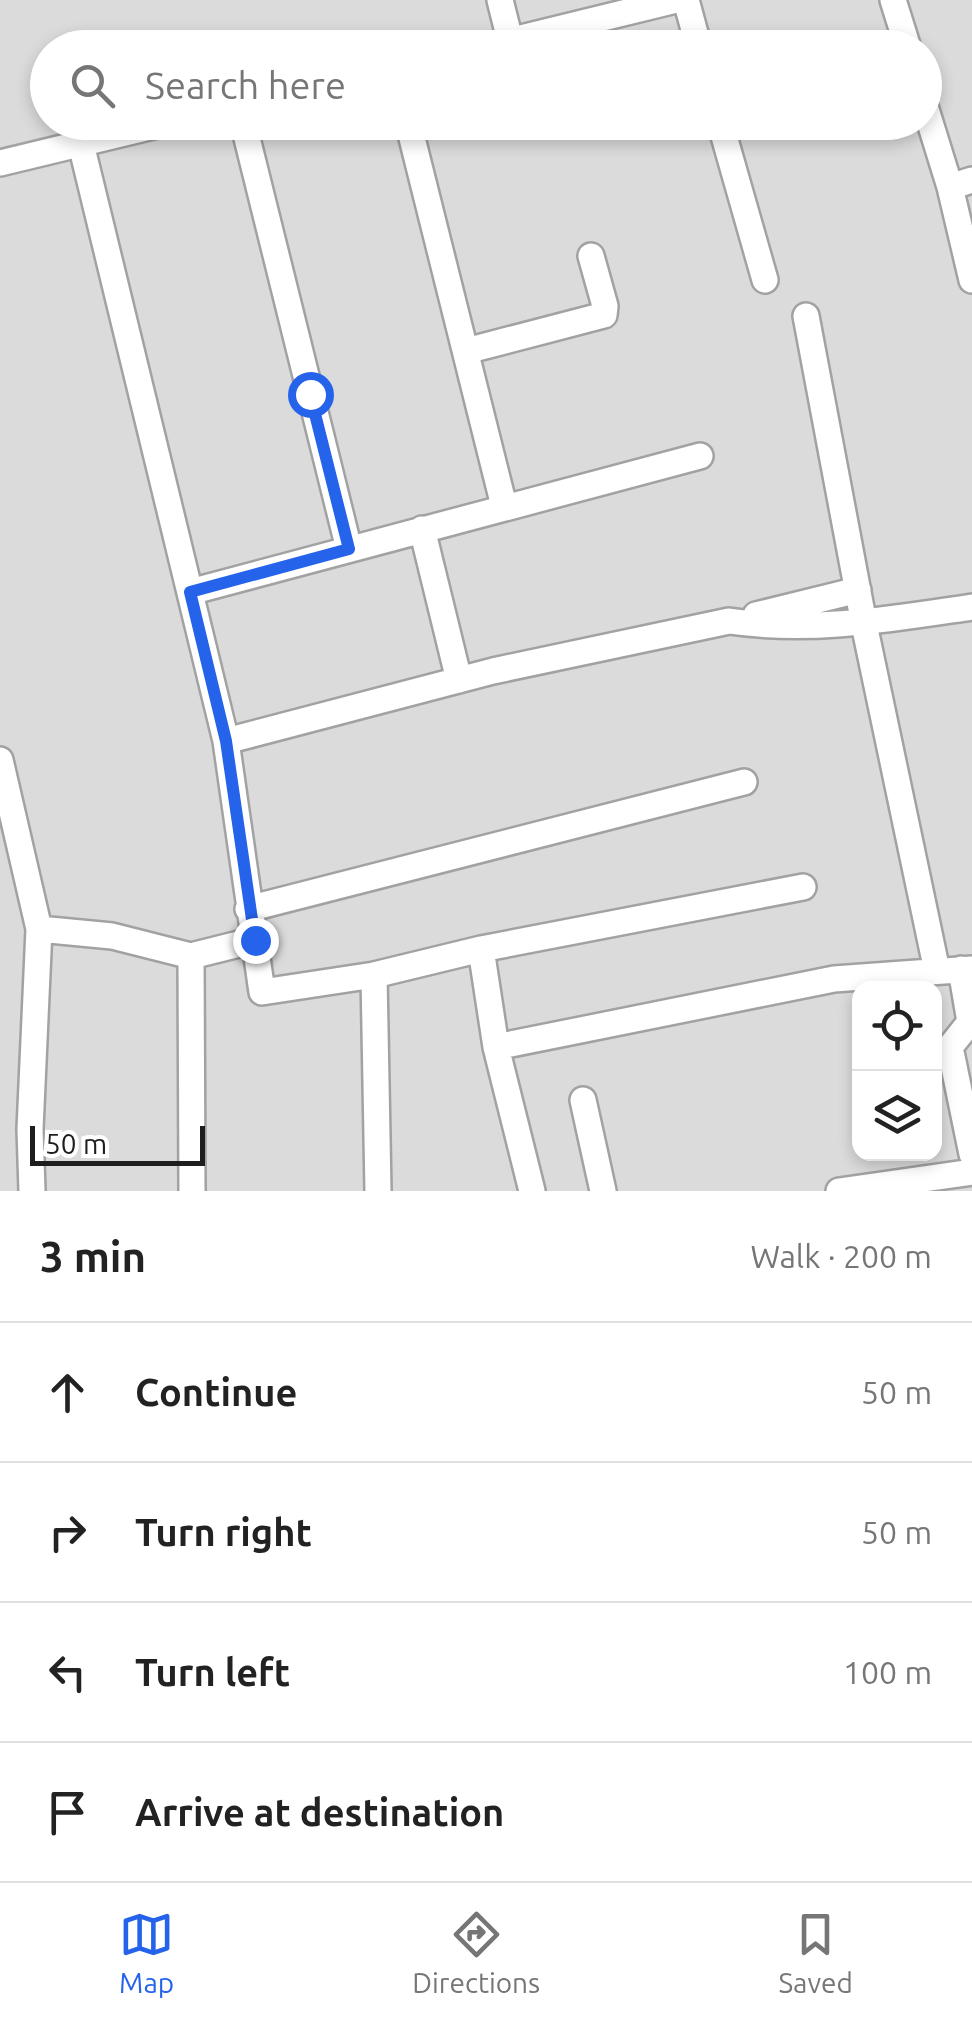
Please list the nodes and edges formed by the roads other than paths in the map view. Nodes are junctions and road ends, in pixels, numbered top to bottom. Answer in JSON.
{"nodes":[{"id":1,"x":500,"y":0,"type":"edge"},
{"id":2,"x":676,"y":0,"type":"edge"},
{"id":3,"x":686,"y":0,"type":"edge"},
{"id":4,"x":894,"y":0,"type":"edge"},
{"id":5,"x":508,"y":30,"type":"edge"},
{"id":6,"x":552,"y":30,"type":"edge"},
{"id":7,"x":694,"y":30,"type":"edge"},
{"id":8,"x":903,"y":30,"type":"edge"},
{"id":9,"x":96,"y":140,"type":"edge"},
{"id":10,"x":247,"y":140,"type":"edge"},
{"id":11,"x":413,"y":140,"type":"edge"},
{"id":12,"x":725,"y":140,"type":"edge"},
{"id":13,"x":941,"y":140,"type":"edge"},
{"id":14,"x":80,"y":144,"type":"junction"},
{"id":15,"x":0,"y":164,"type":"edge"},
{"id":16,"x":961,"y":184,"type":"edge"},
{"id":17,"x":591,"y":256,"type":"dead end"},
{"id":18,"x":765,"y":280,"type":"dead end"},
{"id":19,"x":972,"y":280,"type":"edge"},
{"id":20,"x":806,"y":316,"type":"dead end"},
{"id":21,"x":466,"y":351,"type":"junction"},
{"id":22,"x":700,"y":456,"type":"dead end"},
{"id":23,"x":504,"y":506,"type":"junction"},
{"id":24,"x":422,"y":529,"type":"junction"},
{"id":25,"x":349,"y":549,"type":"junction"},
{"id":26,"x":858,"y":590,"type":"junction"},
{"id":27,"x":190,"y":592,"type":"junction"},
{"id":28,"x":972,"y":607,"type":"edge"},
{"id":29,"x":729,"y":621,"type":"junction"},
{"id":30,"x":864,"y":624,"type":"junction"},
{"id":31,"x":459,"y":680,"type":"junction"},
{"id":32,"x":226,"y":741,"type":"junction"},
{"id":33,"x":0,"y":760,"type":"edge"},
{"id":34,"x":744,"y":782,"type":"dead end"},
{"id":35,"x":803,"y":887,"type":"dead end"},
{"id":36,"x":248,"y":910,"type":"junction"},
{"id":37,"x":40,"y":929,"type":"junction"},
{"id":38,"x":255,"y":940,"type":"junction"},
{"id":39,"x":481,"y":950,"type":"junction"},
{"id":40,"x":192,"y":956,"type":"junction"},
{"id":41,"x":957,"y":970,"type":"edge"},
{"id":42,"x":374,"y":975,"type":"junction"},
{"id":43,"x":971,"y":1022,"type":"edge"},
{"id":44,"x":496,"y":1047,"type":"junction"},
{"id":45,"x":583,"y":1100,"type":"dead end"},
{"id":46,"x":972,"y":1154,"type":"edge"},
{"id":47,"x":972,"y":1172,"type":"edge"},
{"id":48,"x":32,"y":1191,"type":"edge"},
{"id":49,"x":192,"y":1191,"type":"edge"},
{"id":50,"x":378,"y":1191,"type":"edge"},
{"id":51,"x":532,"y":1191,"type":"edge"},
{"id":52,"x":603,"y":1191,"type":"edge"},
{"id":53,"x":839,"y":1191,"type":"edge"}],
"edges":[{"from":1,"to":5,"type":"street"},
{"from":2,"to":6,"type":"street"},
{"from":3,"to":7,"type":"street"},
{"from":4,"to":8,"type":"street"},
{"from":9,"to":14,"type":"street"},
{"from":10,"to":25,"type":"street"},
{"from":11,"to":21,"type":"street"},
{"from":12,"to":18,"type":"street"},
{"from":13,"to":16,"type":"street"},
{"from":14,"to":15,"type":"street"},
{"from":14,"to":27,"type":"street"},
{"from":16,"to":19,"type":"street"},
{"from":17,"to":21,"type":"street"},
{"from":20,"to":26,"type":"street"},
{"from":21,"to":23,"type":"street"},
{"from":22,"to":23,"type":"street"},
{"from":23,"to":24,"type":"street"},
{"from":24,"to":25,"type":"street"},
{"from":24,"to":31,"type":"street"},
{"from":25,"to":27,"type":"street"},
{"from":26,"to":29,"type":"street"},
{"from":26,"to":30,"type":"street"},
{"from":27,"to":32,"type":"street"},
{"from":28,"to":30,"type":"street"},
{"from":29,"to":30,"type":"street"},
{"from":29,"to":31,"type":"street"},
{"from":30,"to":41,"type":"street"},
{"from":31,"to":32,"type":"street"},
{"from":32,"to":36,"type":"street"},
{"from":33,"to":37,"type":"street"},
{"from":34,"to":36,"type":"street"},
{"from":35,"to":39,"type":"street"},
{"from":36,"to":38,"type":"street"},
{"from":37,"to":40,"type":"street"},
{"from":37,"to":48,"type":"street"},
{"from":38,"to":40,"type":"street"},
{"from":38,"to":42,"type":"street"},
{"from":39,"to":42,"type":"street"},
{"from":39,"to":44,"type":"street"},
{"from":40,"to":49,"type":"street"},
{"from":41,"to":43,"type":"street"},
{"from":41,"to":44,"type":"street"},
{"from":42,"to":50,"type":"street"},
{"from":43,"to":46,"type":"street"},
{"from":44,"to":51,"type":"street"},
{"from":45,"to":52,"type":"street"},
{"from":47,"to":53,"type":"street"}]}
